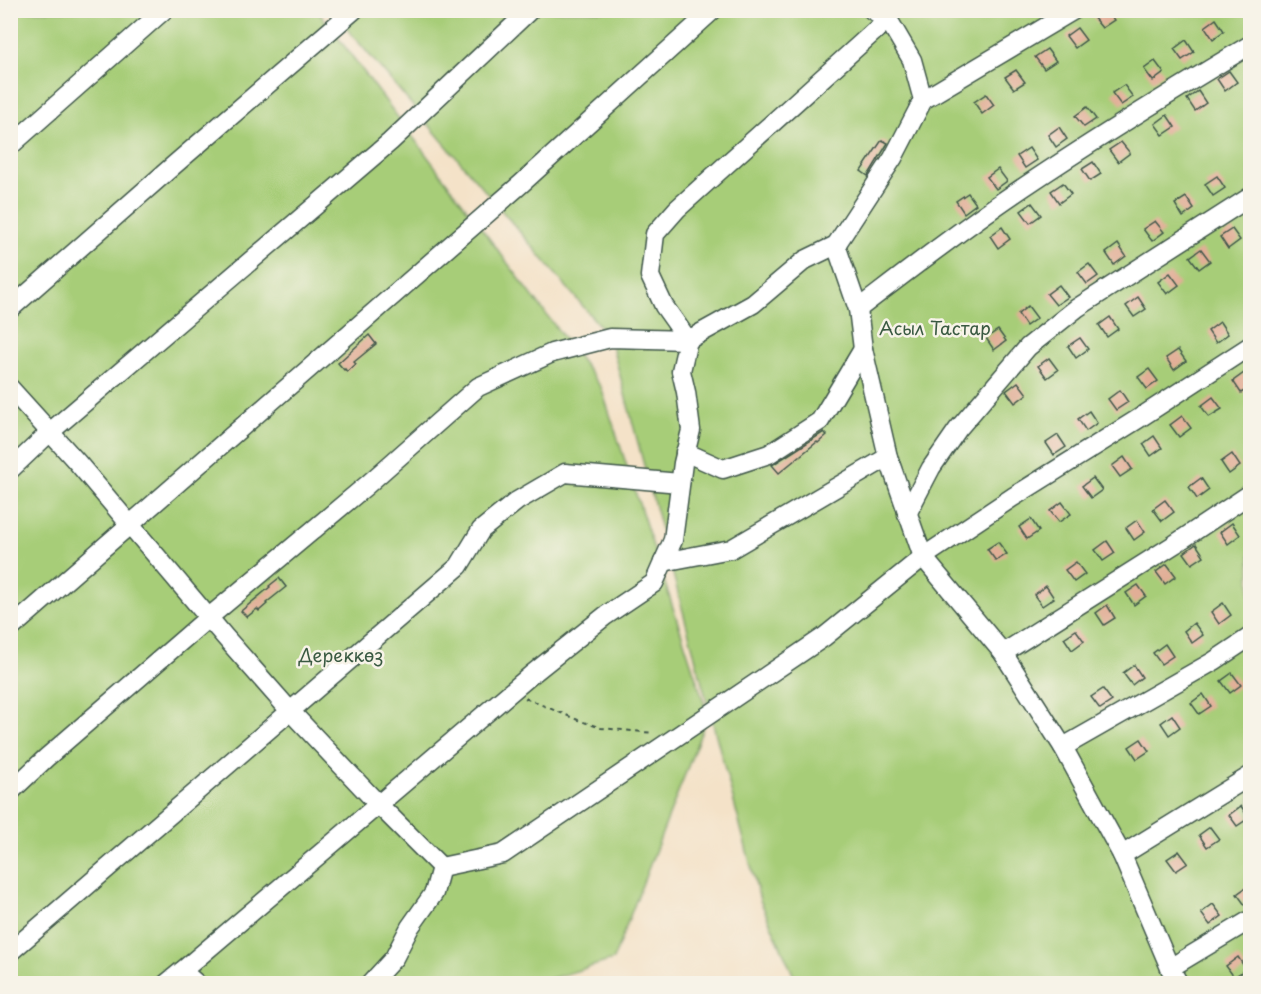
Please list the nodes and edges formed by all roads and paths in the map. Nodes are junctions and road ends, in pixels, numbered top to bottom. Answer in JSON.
{"nodes":[{"id":1,"x":164,"y":10,"type":"edge"},
{"id":2,"x":354,"y":10,"type":"edge"},
{"id":3,"x":530,"y":10,"type":"edge"},
{"id":4,"x":872,"y":10,"type":"edge"},
{"id":5,"x":1074,"y":10,"type":"edge"},
{"id":6,"x":705,"y":13,"type":"edge"},
{"id":7,"x":888,"y":19,"type":"junction"},
{"id":8,"x":1251,"y":45,"type":"edge"},
{"id":9,"x":923,"y":100,"type":"junction"},
{"id":10,"x":10,"y":146,"type":"edge"},
{"id":11,"x":1251,"y":197,"type":"edge"},
{"id":12,"x":836,"y":244,"type":"junction"},
{"id":13,"x":10,"y":309,"type":"edge"},
{"id":14,"x":858,"y":309,"type":"junction"},
{"id":15,"x":688,"y":340,"type":"junction"},
{"id":16,"x":1251,"y":346,"type":"edge"},
{"id":17,"x":863,"y":349,"type":"junction"},
{"id":18,"x":10,"y":388,"type":"edge"},
{"id":19,"x":50,"y":432,"type":"junction"},
{"id":20,"x":686,"y":452,"type":"junction"},
{"id":21,"x":888,"y":457,"type":"junction"},
{"id":22,"x":10,"y":470,"type":"edge"},
{"id":23,"x":680,"y":483,"type":"junction"},
{"id":24,"x":1251,"y":494,"type":"edge"},
{"id":25,"x":908,"y":514,"type":"junction"},
{"id":26,"x":130,"y":525,"type":"junction"},
{"id":27,"x":923,"y":557,"type":"junction"},
{"id":28,"x":663,"y":562,"type":"junction"},
{"id":29,"x":208,"y":618,"type":"junction"},
{"id":30,"x":10,"y":629,"type":"edge"},
{"id":31,"x":1251,"y":637,"type":"edge"},
{"id":32,"x":1003,"y":653,"type":"junction"},
{"id":33,"x":511,"y":692,"type":"junction"},
{"id":34,"x":291,"y":712,"type":"junction"},
{"id":35,"x":676,"y":738,"type":"junction"},
{"id":36,"x":1064,"y":747,"type":"junction"},
{"id":37,"x":1251,"y":776,"type":"edge"},
{"id":38,"x":10,"y":792,"type":"edge"},
{"id":39,"x":378,"y":804,"type":"junction"},
{"id":40,"x":1122,"y":855,"type":"junction"},
{"id":41,"x":441,"y":867,"type":"junction"},
{"id":42,"x":1251,"y":920,"type":"edge"},
{"id":43,"x":10,"y":952,"type":"edge"},
{"id":44,"x":182,"y":971,"type":"junction"},
{"id":45,"x":1175,"y":976,"type":"edge"},
{"id":46,"x":166,"y":984,"type":"edge"},
{"id":47,"x":196,"y":984,"type":"edge"},
{"id":48,"x":370,"y":984,"type":"edge"}],
"edges":[{"from":1,"to":10,"type":"street"},
{"from":2,"to":13,"type":"street"},
{"from":3,"to":19,"type":"street"},
{"from":4,"to":7,"type":"street"},
{"from":5,"to":9,"type":"street"},
{"from":6,"to":26,"type":"street"},
{"from":7,"to":9,"type":"street"},
{"from":7,"to":15,"type":"street"},
{"from":8,"to":14,"type":"street"},
{"from":9,"to":12,"type":"street"},
{"from":11,"to":25,"type":"street"},
{"from":12,"to":14,"type":"street"},
{"from":12,"to":15,"type":"street"},
{"from":14,"to":17,"type":"street"},
{"from":15,"to":20,"type":"street"},
{"from":15,"to":29,"type":"street"},
{"from":16,"to":27,"type":"street"},
{"from":17,"to":20,"type":"street"},
{"from":17,"to":21,"type":"street"},
{"from":18,"to":19,"type":"street"},
{"from":19,"to":22,"type":"street"},
{"from":19,"to":26,"type":"street"},
{"from":20,"to":23,"type":"street"},
{"from":21,"to":25,"type":"street"},
{"from":21,"to":28,"type":"street"},
{"from":23,"to":28,"type":"street"},
{"from":23,"to":34,"type":"street"},
{"from":24,"to":32,"type":"street"},
{"from":25,"to":27,"type":"street"},
{"from":26,"to":29,"type":"street"},
{"from":26,"to":30,"type":"street"},
{"from":27,"to":32,"type":"street"},
{"from":27,"to":35,"type":"street"},
{"from":28,"to":33,"type":"street"},
{"from":29,"to":34,"type":"street"},
{"from":29,"to":38,"type":"street"},
{"from":31,"to":36,"type":"street"},
{"from":32,"to":36,"type":"street"},
{"from":33,"to":35,"type":"path"},
{"from":33,"to":39,"type":"street"},
{"from":34,"to":39,"type":"street"},
{"from":34,"to":43,"type":"street"},
{"from":35,"to":41,"type":"street"},
{"from":36,"to":40,"type":"street"},
{"from":37,"to":40,"type":"street"},
{"from":39,"to":41,"type":"street"},
{"from":39,"to":44,"type":"street"},
{"from":40,"to":45,"type":"street"},
{"from":41,"to":48,"type":"street"},
{"from":42,"to":45,"type":"street"},
{"from":44,"to":46,"type":"street"},
{"from":44,"to":47,"type":"street"}]}
